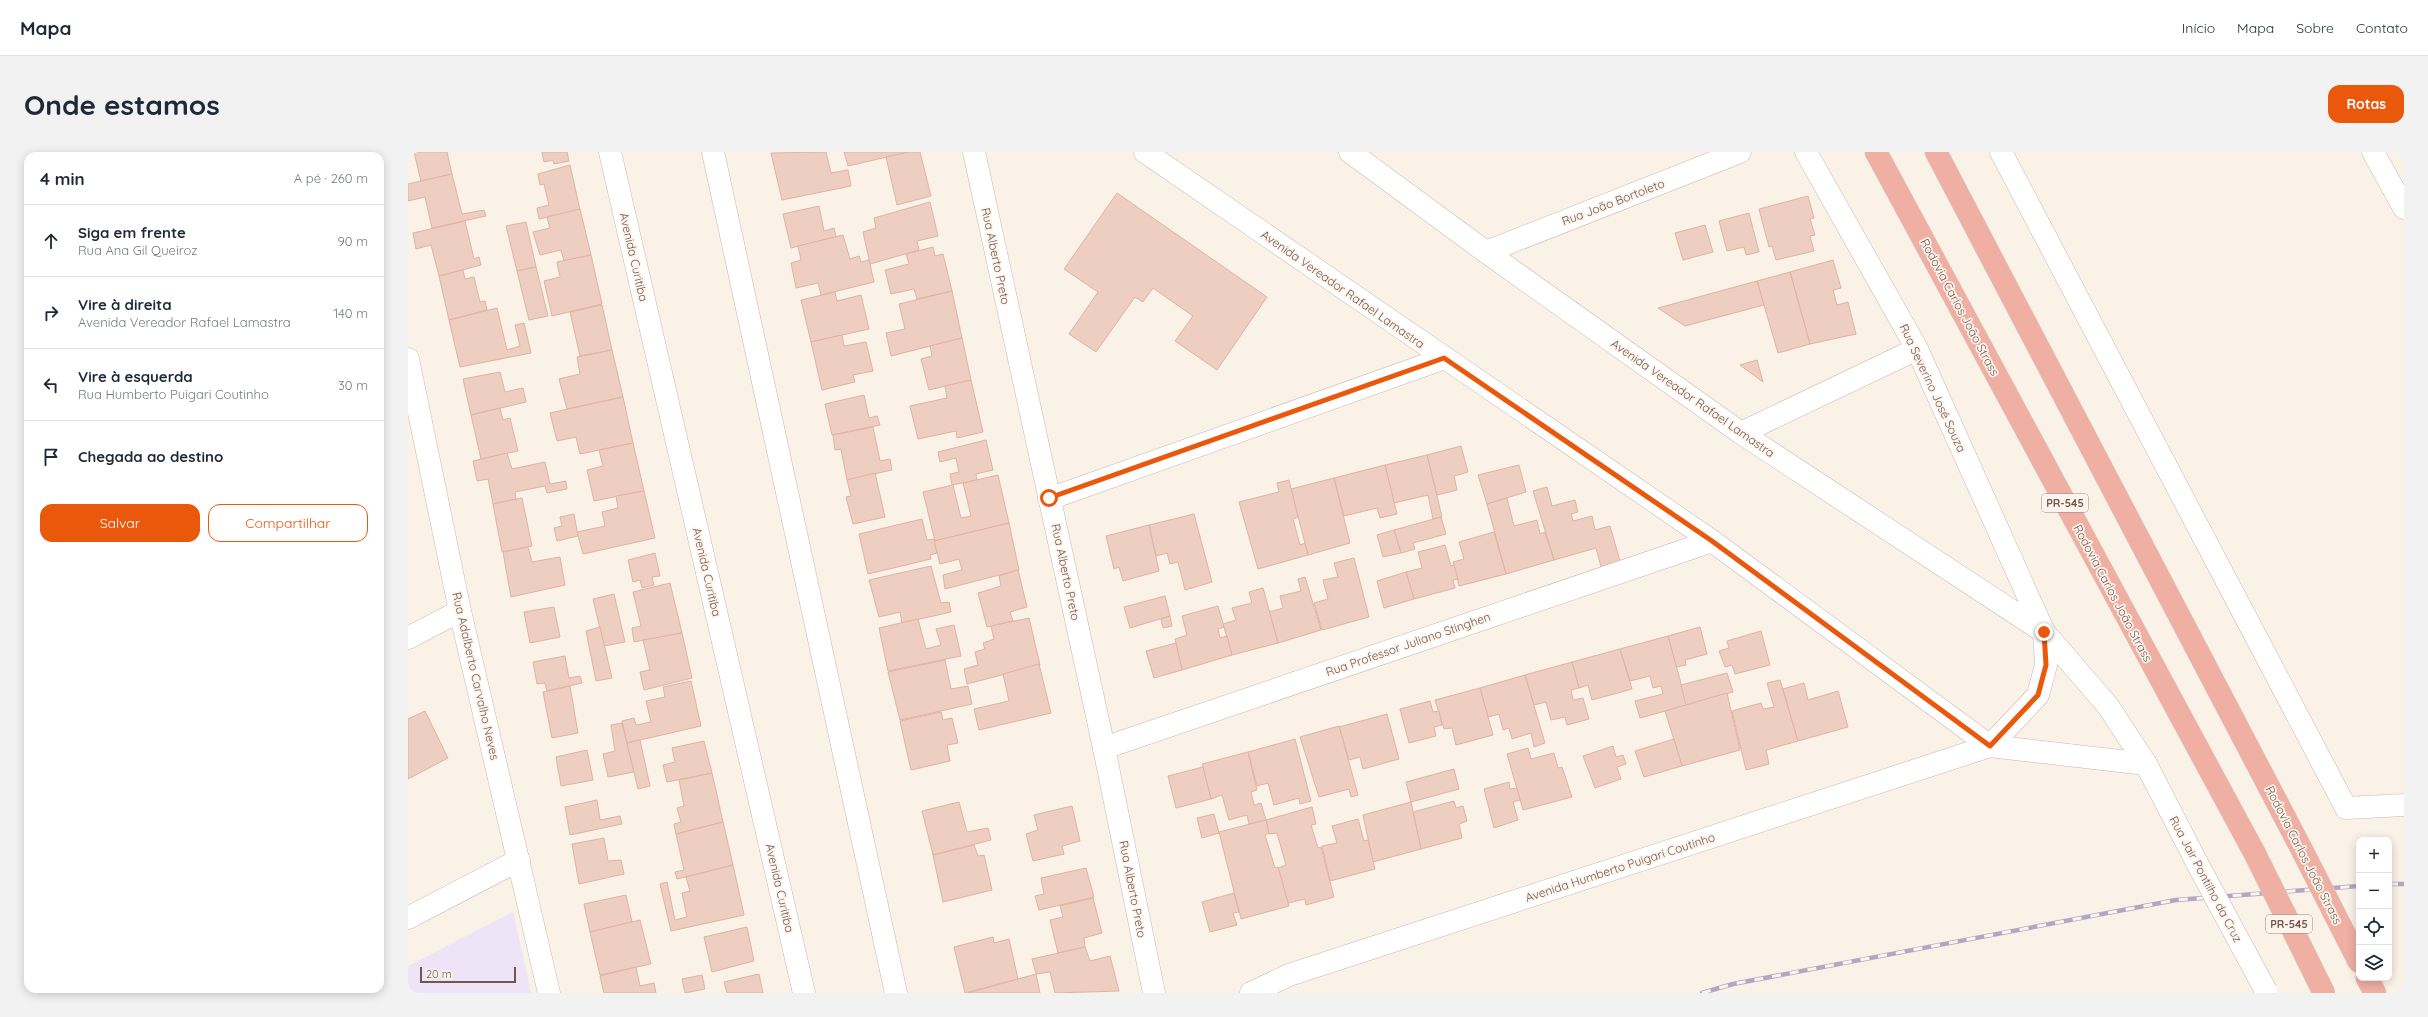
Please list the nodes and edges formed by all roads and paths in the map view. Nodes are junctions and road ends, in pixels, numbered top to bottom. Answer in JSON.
{"nodes":[{"id":1,"x":610,"y":152,"type":"edge"},
{"id":2,"x":713,"y":152,"type":"edge"},
{"id":3,"x":974,"y":152,"type":"edge"},
{"id":4,"x":1145,"y":152,"type":"edge"},
{"id":5,"x":1350,"y":152,"type":"edge"},
{"id":6,"x":1740,"y":152,"type":"edge"},
{"id":7,"x":1806,"y":152,"type":"edge"},
{"id":8,"x":1876,"y":152,"type":"edge"},
{"id":9,"x":1936,"y":152,"type":"edge"},
{"id":10,"x":2001,"y":152,"type":"edge"},
{"id":11,"x":2373,"y":152,"type":"edge"},
{"id":12,"x":2404,"y":208,"type":"edge"},
{"id":13,"x":1486,"y":252,"type":"junction"},
{"id":14,"x":1917,"y":349,"type":"junction"},
{"id":15,"x":1444,"y":358,"type":"junction"},
{"id":16,"x":409,"y":365,"type":"edge"},
{"id":17,"x":1741,"y":433,"type":"junction"},
{"id":18,"x":1049,"y":498,"type":"junction"},
{"id":19,"x":1712,"y":541,"type":"junction"},
{"id":20,"x":460,"y":611,"type":"junction"},
{"id":21,"x":2044,"y":632,"type":"junction"},
{"id":22,"x":408,"y":638,"type":"edge"},
{"id":23,"x":1990,"y":746,"type":"junction"},
{"id":24,"x":1104,"y":748,"type":"junction"},
{"id":25,"x":2146,"y":764,"type":"junction"},
{"id":26,"x":2404,"y":805,"type":"edge"},
{"id":27,"x":519,"y":860,"type":"junction"},
{"id":28,"x":408,"y":918,"type":"edge"},
{"id":29,"x":2356,"y":956,"type":"edge"},
{"id":30,"x":2267,"y":992,"type":"edge"},
{"id":31,"x":549,"y":993,"type":"edge"},
{"id":32,"x":804,"y":993,"type":"edge"},
{"id":33,"x":896,"y":993,"type":"edge"},
{"id":34,"x":1154,"y":993,"type":"edge"},
{"id":35,"x":1251,"y":993,"type":"edge"},
{"id":36,"x":2324,"y":993,"type":"edge"}],
"edges":[{"from":1,"to":32,"type":"street","name":"Avenida Curitiba"},
{"from":2,"to":33,"type":"street"},
{"from":3,"to":18,"type":"street","name":"Rua Alberto Preto"},
{"from":4,"to":15,"type":"street","name":"Avenida Vereador Rafael Lamastra"},
{"from":5,"to":13,"type":"street","name":"Avenida Vereador Rafael Lamastra"},
{"from":6,"to":13,"type":"street","name":"Rua João Bortoleto"},
{"from":7,"to":14,"type":"street","name":"Rua Severino José Souza"},
{"from":8,"to":36,"type":"highway","name":"Rodovia Carlos João Strass","number":"PR-545","bridge":true},
{"from":9,"to":29,"type":"highway","name":"Rodovia Carlos João Strass","bridge":true},
{"from":10,"to":26,"type":"street"},
{"from":11,"to":12,"type":"street"},
{"from":13,"to":17,"type":"street","name":"Avenida Vereador Rafael Lamastra"},
{"from":14,"to":17,"type":"street"},
{"from":14,"to":21,"type":"street","name":"Rua Severino José Souza"},
{"from":15,"to":18,"type":"street"},
{"from":15,"to":19,"type":"street","name":"Avenida Vereador Rafael Lamastra"},
{"from":16,"to":20,"type":"street","name":"Rua Adalberto Carvalho Neves"},
{"from":17,"to":21,"type":"street","name":"Avenida Vereador Rafael Lamastra"},
{"from":18,"to":24,"type":"street","name":"Rua Alberto Preto"},
{"from":19,"to":23,"type":"street","name":"Avenida Vereador Rafael Lamastra"},
{"from":19,"to":24,"type":"street","name":"Rua Professor Juliano Stinghen"},
{"from":20,"to":22,"type":"street"},
{"from":20,"to":27,"type":"street","name":"Rua Adalberto Carvalho Neves"},
{"from":21,"to":23,"type":"street"},
{"from":21,"to":25,"type":"street","name":"Rua Jair Pontilho da Cruz"},
{"from":23,"to":25,"type":"street"},
{"from":23,"to":35,"type":"street","name":"Avenida Humberto Puigari Coutinho"},
{"from":24,"to":34,"type":"street","name":"Rua Alberto Preto"},
{"from":25,"to":30,"type":"street","name":"Rua Jair Pontilho da Cruz","bridge":true},
{"from":27,"to":28,"type":"street"},
{"from":27,"to":31,"type":"street","name":"Rua Adalberto Carvalho Neves"}]}
